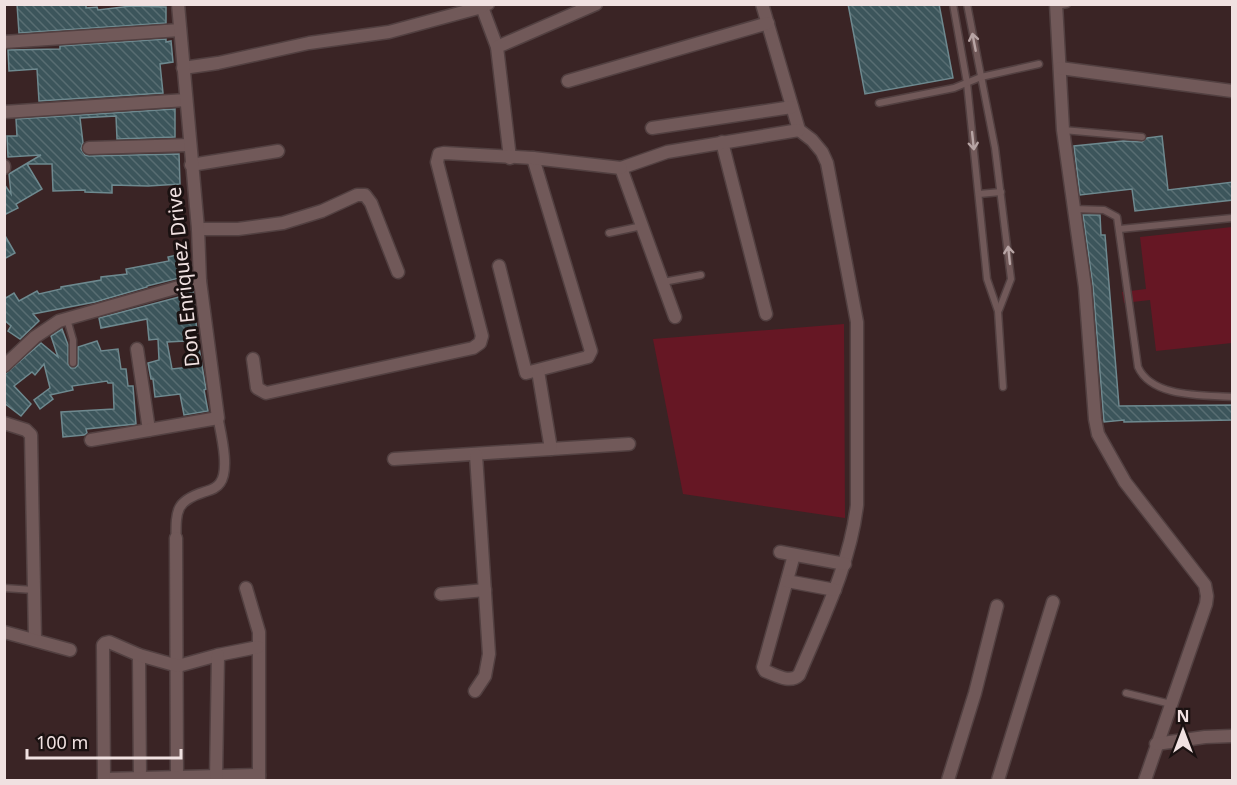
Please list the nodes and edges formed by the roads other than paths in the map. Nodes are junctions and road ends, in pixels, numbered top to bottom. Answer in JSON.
{"nodes":[{"id":1,"x":178,"y":4,"type":"edge"},
{"id":2,"x":596,"y":4,"type":"edge"},
{"id":3,"x":762,"y":4,"type":"edge"},
{"id":4,"x":953,"y":4,"type":"edge"},
{"id":5,"x":967,"y":4,"type":"edge"},
{"id":6,"x":1060,"y":5,"type":"edge"},
{"id":7,"x":485,"y":6,"type":"edge"},
{"id":8,"x":768,"y":23,"type":"junction"},
{"id":9,"x":180,"y":30,"type":"junction"},
{"id":10,"x":4,"y":42,"type":"edge"},
{"id":11,"x":497,"y":47,"type":"junction"},
{"id":12,"x":1039,"y":64,"type":"dead end"},
{"id":13,"x":183,"y":68,"type":"junction"},
{"id":14,"x":1060,"y":68,"type":"junction"},
{"id":15,"x":981,"y":77,"type":"junction"},
{"id":16,"x":568,"y":81,"type":"dead end"},
{"id":17,"x":968,"y":83,"type":"junction"},
{"id":18,"x":1233,"y":91,"type":"edge"},
{"id":19,"x":186,"y":100,"type":"junction"},
{"id":20,"x":879,"y":103,"type":"dead end"},
{"id":21,"x":792,"y":107,"type":"junction"},
{"id":22,"x":4,"y":112,"type":"edge"},
{"id":23,"x":652,"y":128,"type":"dead end"},
{"id":24,"x":799,"y":130,"type":"junction"},
{"id":25,"x":1063,"y":130,"type":"junction"},
{"id":26,"x":1142,"y":137,"type":"dead end"},
{"id":27,"x":722,"y":142,"type":"junction"},
{"id":28,"x":189,"y":145,"type":"junction"},
{"id":29,"x":89,"y":148,"type":"dead end"},
{"id":30,"x":278,"y":151,"type":"dead end"},
{"id":31,"x":510,"y":158,"type":"junction"},
{"id":32,"x":533,"y":158,"type":"junction"},
{"id":33,"x":191,"y":165,"type":"junction"},
{"id":34,"x":621,"y":168,"type":"junction"},
{"id":35,"x":1001,"y":192,"type":"junction"},
{"id":36,"x":979,"y":194,"type":"junction"},
{"id":37,"x":1074,"y":209,"type":"junction"},
{"id":38,"x":1233,"y":219,"type":"edge"},
{"id":39,"x":642,"y":225,"type":"junction"},
{"id":40,"x":198,"y":229,"type":"junction"},
{"id":41,"x":1120,"y":229,"type":"junction"},
{"id":42,"x":609,"y":233,"type":"dead end"},
{"id":43,"x":499,"y":266,"type":"dead end"},
{"id":44,"x":398,"y":272,"type":"dead end"},
{"id":45,"x":701,"y":275,"type":"dead end"},
{"id":46,"x":200,"y":281,"type":"junction"},
{"id":47,"x":663,"y":282,"type":"junction"},
{"id":48,"x":998,"y":311,"type":"junction"},
{"id":49,"x":766,"y":314,"type":"dead end"},
{"id":50,"x":675,"y":316,"type":"dead end"},
{"id":51,"x":67,"y":318,"type":"junction"},
{"id":52,"x":137,"y":349,"type":"dead end"},
{"id":53,"x":253,"y":358,"type":"dead end"},
{"id":54,"x":73,"y":363,"type":"dead end"},
{"id":55,"x":4,"y":366,"type":"edge"},
{"id":56,"x":538,"y":371,"type":"junction"},
{"id":57,"x":1003,"y":387,"type":"dead end"},
{"id":58,"x":1233,"y":397,"type":"edge"},
{"id":59,"x":218,"y":418,"type":"junction"},
{"id":60,"x":4,"y":423,"type":"edge"},
{"id":61,"x":149,"y":430,"type":"junction"},
{"id":62,"x":91,"y":440,"type":"dead end"},
{"id":63,"x":629,"y":444,"type":"dead end"},
{"id":64,"x":551,"y":449,"type":"junction"},
{"id":65,"x":476,"y":455,"type":"junction"},
{"id":66,"x":394,"y":459,"type":"dead end"},
{"id":67,"x":176,"y":538,"type":"joint"},
{"id":68,"x":780,"y":552,"type":"dead end"},
{"id":69,"x":794,"y":555,"type":"junction"},
{"id":70,"x":845,"y":564,"type":"junction"},
{"id":71,"x":787,"y":581,"type":"junction"},
{"id":72,"x":4,"y":588,"type":"edge"},
{"id":73,"x":246,"y":588,"type":"dead end"},
{"id":74,"x":34,"y":590,"type":"junction"},
{"id":75,"x":485,"y":590,"type":"junction"},
{"id":76,"x":835,"y":590,"type":"junction"},
{"id":77,"x":441,"y":594,"type":"dead end"},
{"id":78,"x":1053,"y":602,"type":"dead end"},
{"id":79,"x":998,"y":606,"type":"dead end"},
{"id":80,"x":4,"y":632,"type":"edge"},
{"id":81,"x":35,"y":640,"type":"junction"},
{"id":82,"x":258,"y":647,"type":"junction"},
{"id":83,"x":70,"y":650,"type":"dead end"},
{"id":84,"x":139,"y":655,"type":"junction"},
{"id":85,"x":218,"y":655,"type":"junction"},
{"id":86,"x":178,"y":666,"type":"junction"},
{"id":87,"x":475,"y":691,"type":"dead end"},
{"id":88,"x":1126,"y":693,"type":"dead end"},
{"id":89,"x":1171,"y":704,"type":"junction"},
{"id":90,"x":1233,"y":736,"type":"edge"},
{"id":91,"x":1156,"y":744,"type":"junction"},
{"id":92,"x":177,"y":778,"type":"edge"},
{"id":93,"x":216,"y":778,"type":"edge"},
{"id":94,"x":259,"y":778,"type":"edge"},
{"id":95,"x":140,"y":779,"type":"edge"},
{"id":96,"x":104,"y":780,"type":"edge"},
{"id":97,"x":948,"y":780,"type":"edge"},
{"id":98,"x":998,"y":780,"type":"edge"},
{"id":99,"x":1144,"y":780,"type":"edge"}],
"edges":[{"from":1,"to":9,"type":"street","name":"Don Enriquez Drive"},
{"from":2,"to":11,"type":"street"},
{"from":3,"to":8,"type":"street"},
{"from":4,"to":17,"type":"lane"},
{"from":15,"to":5,"type":"lane","one_way":true},
{"from":6,"to":14,"type":"street"},
{"from":7,"to":11,"type":"street"},
{"from":7,"to":13,"type":"street"},
{"from":8,"to":16,"type":"street"},
{"from":8,"to":21,"type":"street"},
{"from":9,"to":10,"type":"street"},
{"from":9,"to":13,"type":"street","name":"Don Enriquez Drive"},
{"from":11,"to":31,"type":"street"},
{"from":12,"to":15,"type":"lane"},
{"from":13,"to":19,"type":"street","name":"Don Enriquez Drive"},
{"from":14,"to":18,"type":"street"},
{"from":14,"to":25,"type":"street"},
{"from":15,"to":17,"type":"lane"},
{"from":15,"to":35,"type":"lane"},
{"from":17,"to":20,"type":"lane"},
{"from":17,"to":36,"type":"lane","one_way":true},
{"from":19,"to":22,"type":"street"},
{"from":19,"to":28,"type":"street","name":"Don Enriquez Drive"},
{"from":21,"to":23,"type":"street"},
{"from":21,"to":24,"type":"street"},
{"from":24,"to":27,"type":"street"},
{"from":24,"to":70,"type":"street"},
{"from":25,"to":26,"type":"lane"},
{"from":25,"to":37,"type":"street"},
{"from":27,"to":34,"type":"street"},
{"from":27,"to":49,"type":"street"},
{"from":28,"to":29,"type":"street"},
{"from":28,"to":33,"type":"street","name":"Don Enriquez Drive"},
{"from":30,"to":33,"type":"street"},
{"from":31,"to":32,"type":"street"},
{"from":31,"to":53,"type":"street"},
{"from":32,"to":34,"type":"street"},
{"from":32,"to":56,"type":"street"},
{"from":33,"to":40,"type":"street","name":"Don Enriquez Drive"},
{"from":34,"to":39,"type":"street"},
{"from":35,"to":36,"type":"lane"},
{"from":48,"to":35,"type":"lane","one_way":true},
{"from":36,"to":48,"type":"lane"},
{"from":37,"to":41,"type":"lane"},
{"from":37,"to":89,"type":"street"},
{"from":38,"to":41,"type":"lane"},
{"from":39,"to":42,"type":"lane"},
{"from":39,"to":47,"type":"street"},
{"from":40,"to":44,"type":"street"},
{"from":40,"to":46,"type":"street","name":"Don Enriquez Drive"},
{"from":41,"to":58,"type":"lane"},
{"from":43,"to":56,"type":"street"},
{"from":45,"to":47,"type":"lane"},
{"from":46,"to":51,"type":"street"},
{"from":46,"to":59,"type":"street","name":"Don Enriquez Drive"},
{"from":47,"to":50,"type":"street"},
{"from":48,"to":57,"type":"lane"},
{"from":51,"to":54,"type":"lane"},
{"from":51,"to":55,"type":"street"},
{"from":52,"to":61,"type":"street"},
{"from":56,"to":64,"type":"street"},
{"from":59,"to":61,"type":"street"},
{"from":59,"to":67,"type":"street"},
{"from":60,"to":74,"type":"street"},
{"from":61,"to":62,"type":"street"},
{"from":63,"to":64,"type":"street"},
{"from":64,"to":65,"type":"street"},
{"from":65,"to":66,"type":"street"},
{"from":65,"to":75,"type":"street"},
{"from":67,"to":86,"type":"street"},
{"from":68,"to":69,"type":"street"},
{"from":69,"to":70,"type":"street"},
{"from":69,"to":71,"type":"street"},
{"from":70,"to":76,"type":"street"},
{"from":71,"to":76,"type":"street"},
{"from":71,"to":76,"type":"street"},
{"from":72,"to":74,"type":"lane"},
{"from":73,"to":82,"type":"street"},
{"from":74,"to":81,"type":"street"},
{"from":75,"to":77,"type":"street"},
{"from":75,"to":87,"type":"street"},
{"from":78,"to":98,"type":"street"},
{"from":79,"to":97,"type":"street"},
{"from":80,"to":81,"type":"street"},
{"from":81,"to":83,"type":"street"},
{"from":82,"to":85,"type":"street"},
{"from":82,"to":94,"type":"street"},
{"from":84,"to":86,"type":"street"},
{"from":84,"to":95,"type":"street"},
{"from":84,"to":96,"type":"street"},
{"from":85,"to":86,"type":"street"},
{"from":85,"to":93,"type":"street"},
{"from":86,"to":92,"type":"street"},
{"from":88,"to":89,"type":"lane"},
{"from":89,"to":91,"type":"street"},
{"from":90,"to":91,"type":"street"},
{"from":91,"to":99,"type":"street"},
{"from":92,"to":93,"type":"street"},
{"from":92,"to":95,"type":"street"},
{"from":93,"to":94,"type":"street"},
{"from":95,"to":96,"type":"street"}]}
